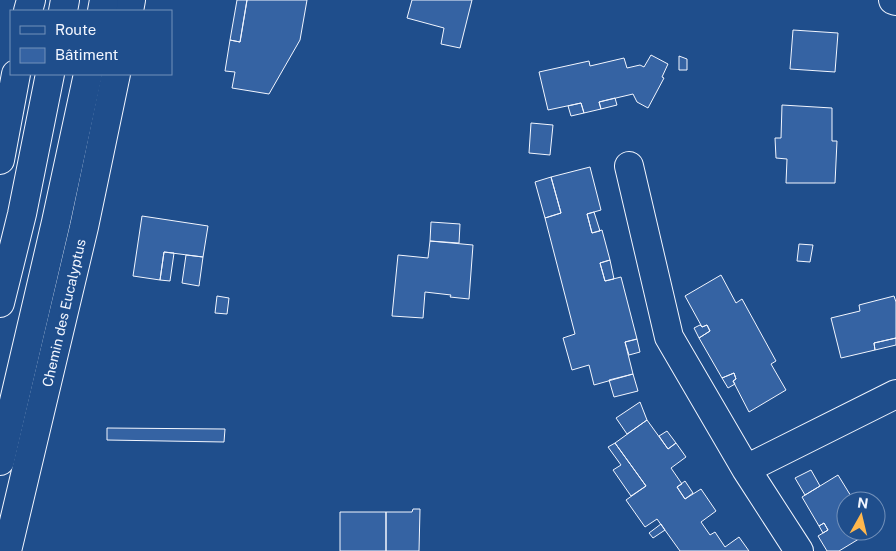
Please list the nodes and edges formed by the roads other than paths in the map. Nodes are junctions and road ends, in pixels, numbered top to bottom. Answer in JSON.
{"nodes":[{"id":1,"x":16,"y":75,"type":"edge"},
{"id":2,"x":50,"y":75,"type":"edge"},
{"id":3,"x":88,"y":75,"type":"edge"},
{"id":4,"x":116,"y":75,"type":"edge"},
{"id":5,"x":0,"y":160,"type":"edge"},
{"id":6,"x":629,"y":166,"type":"dead end"},
{"id":7,"x":0,"y":303,"type":"edge"},
{"id":8,"x":896,"y":394,"type":"edge"},
{"id":9,"x":0,"y":461,"type":"edge"},
{"id":10,"x":746,"y":469,"type":"junction"},
{"id":11,"x":7,"y":551,"type":"edge"},
{"id":12,"x":799,"y":551,"type":"edge"}],
"edges":[{"from":1,"to":5,"type":"street"},
{"from":2,"to":7,"type":"street"},
{"from":3,"to":9,"type":"street","name":"Chemin des Eucalyptus"},
{"from":4,"to":11,"type":"street","name":"Chemin des Eucalyptus"},
{"from":6,"to":10,"type":"street"},
{"from":8,"to":10,"type":"street"},
{"from":10,"to":12,"type":"street"}]}
